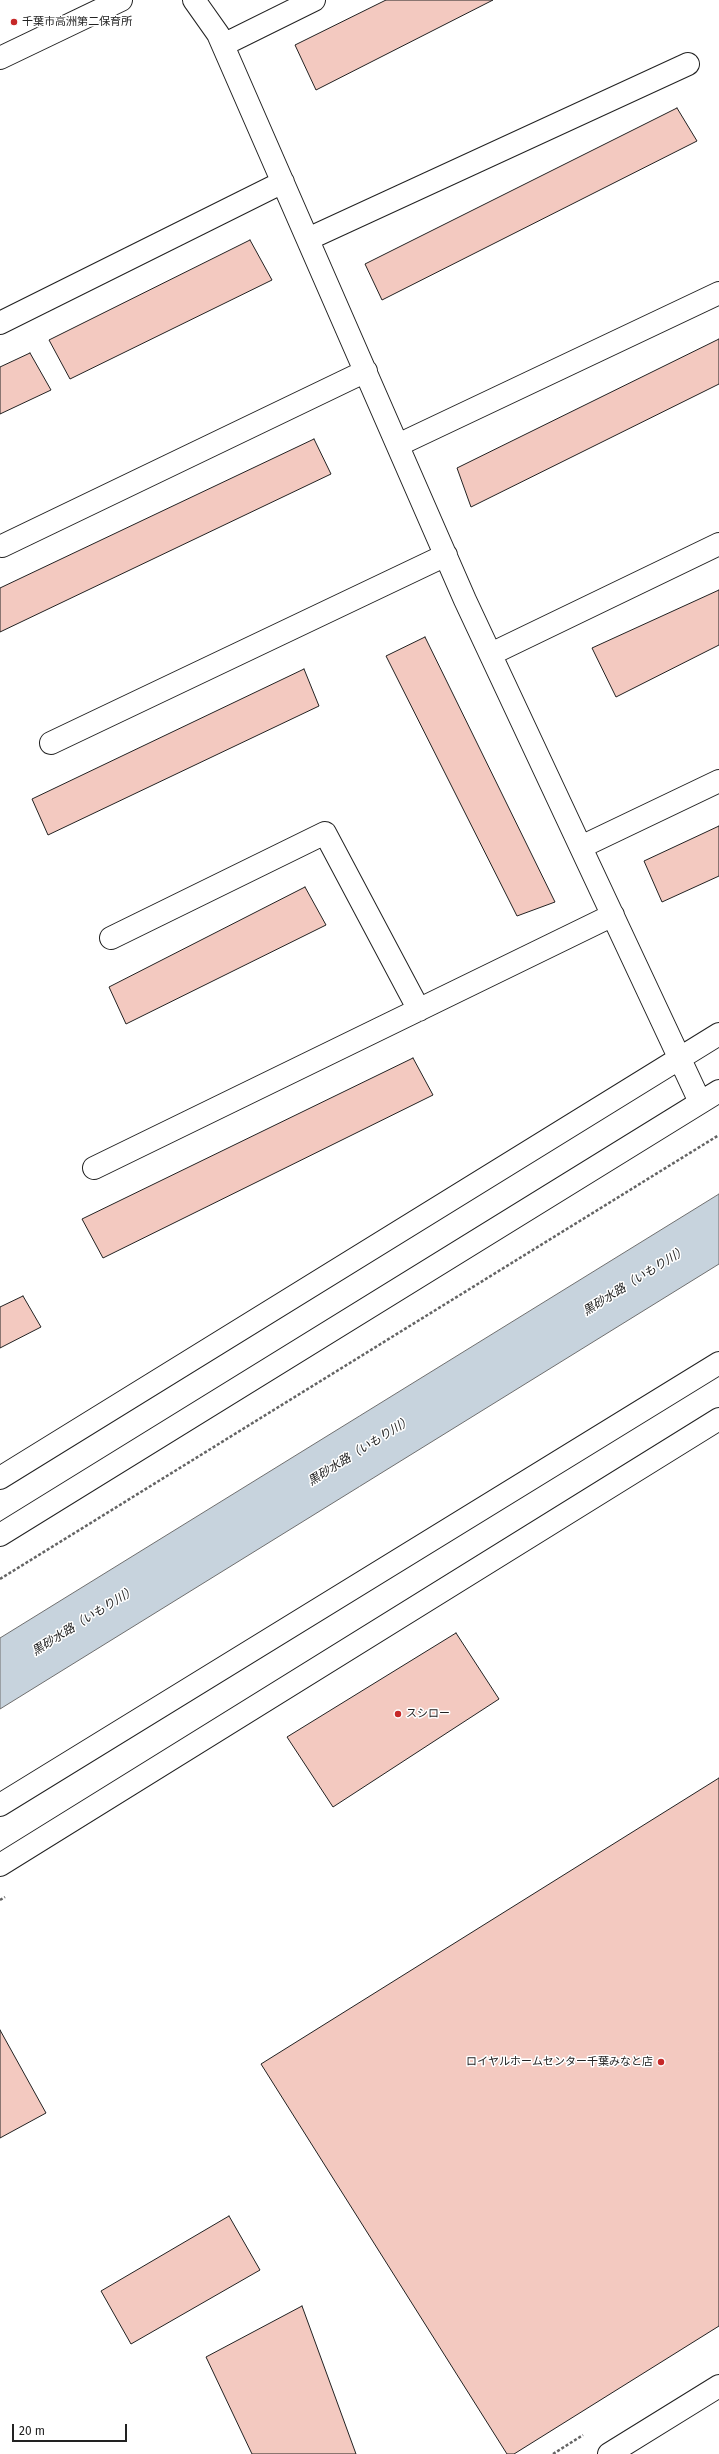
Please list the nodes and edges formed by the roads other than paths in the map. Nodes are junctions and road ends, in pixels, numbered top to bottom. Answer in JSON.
{"nodes":[{"id":1,"x":121,"y":0,"type":"edge"},
{"id":2,"x":194,"y":0,"type":"edge"},
{"id":3,"x":314,"y":0,"type":"edge"},
{"id":4,"x":223,"y":45,"type":"junction"},
{"id":5,"x":0,"y":58,"type":"edge"},
{"id":6,"x":688,"y":64,"type":"dead end"},
{"id":7,"x":283,"y":182,"type":"junction"},
{"id":8,"x":308,"y":239,"type":"junction"},
{"id":9,"x":719,"y":293,"type":"edge"},
{"id":10,"x":0,"y":323,"type":"edge"},
{"id":11,"x":366,"y":371,"type":"junction"},
{"id":12,"x":398,"y":445,"type":"junction"},
{"id":13,"x":719,"y":544,"type":"edge"},
{"id":14,"x":2,"y":546,"type":"dead end"},
{"id":15,"x":446,"y":555,"type":"junction"},
{"id":16,"x":491,"y":654,"type":"junction"},
{"id":17,"x":51,"y":744,"type":"dead end"},
{"id":18,"x":719,"y":781,"type":"edge"},
{"id":19,"x":581,"y":847,"type":"junction"},
{"id":20,"x":613,"y":916,"type":"junction"},
{"id":21,"x":110,"y":938,"type":"dead end"},
{"id":22,"x":419,"y":1010,"type":"junction"},
{"id":23,"x":719,"y":1034,"type":"edge"},
{"id":24,"x":680,"y":1058,"type":"junction"},
{"id":25,"x":719,"y":1091,"type":"edge"},
{"id":26,"x":700,"y":1102,"type":"junction"},
{"id":27,"x":94,"y":1168,"type":"dead end"},
{"id":28,"x":719,"y":1363,"type":"edge"},
{"id":29,"x":719,"y":1419,"type":"edge"},
{"id":30,"x":0,"y":1478,"type":"edge"},
{"id":31,"x":0,"y":1535,"type":"edge"},
{"id":32,"x":0,"y":1805,"type":"edge"},
{"id":33,"x":0,"y":1865,"type":"edge"},
{"id":34,"x":719,"y":2386,"type":"edge"},
{"id":35,"x":609,"y":2454,"type":"edge"}],
"edges":[{"from":1,"to":5,"type":"street"},
{"from":2,"to":4,"type":"street"},
{"from":3,"to":4,"type":"street"},
{"from":4,"to":7,"type":"street"},
{"from":6,"to":8,"type":"street"},
{"from":7,"to":8,"type":"street"},
{"from":7,"to":10,"type":"street"},
{"from":8,"to":11,"type":"street"},
{"from":9,"to":12,"type":"street"},
{"from":11,"to":12,"type":"street"},
{"from":11,"to":14,"type":"street"},
{"from":12,"to":15,"type":"street"},
{"from":13,"to":16,"type":"street"},
{"from":15,"to":16,"type":"street"},
{"from":15,"to":17,"type":"street"},
{"from":16,"to":19,"type":"street"},
{"from":18,"to":19,"type":"street"},
{"from":19,"to":20,"type":"street"},
{"from":20,"to":22,"type":"street"},
{"from":20,"to":24,"type":"street"},
{"from":21,"to":22,"type":"street"},
{"from":22,"to":27,"type":"street"},
{"from":23,"to":24,"type":"street"},
{"from":24,"to":26,"type":"street"},
{"from":24,"to":30,"type":"street"},
{"from":25,"to":26,"type":"street"},
{"from":26,"to":31,"type":"street"},
{"from":28,"to":32,"type":"street"},
{"from":29,"to":33,"type":"street"},
{"from":34,"to":35,"type":"street"}]}
